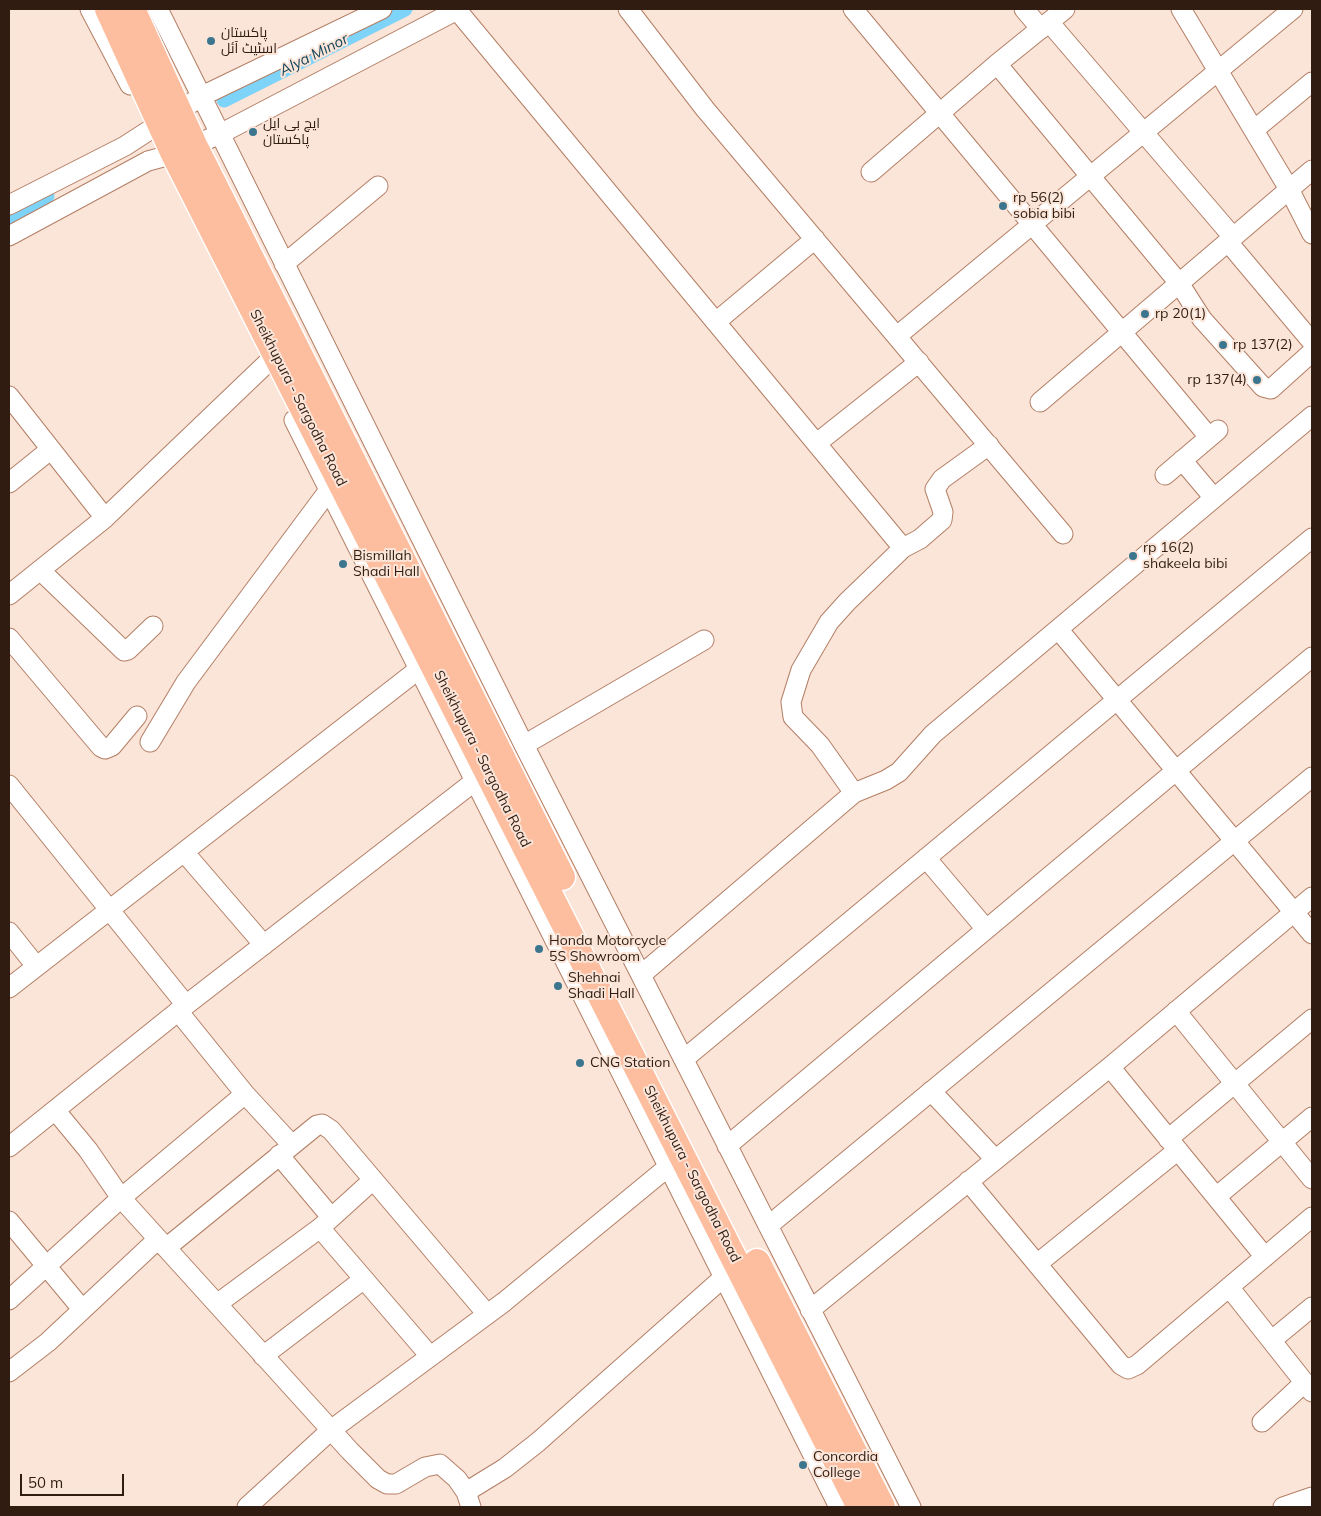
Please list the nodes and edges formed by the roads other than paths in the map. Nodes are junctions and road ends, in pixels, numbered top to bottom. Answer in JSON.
{"nodes":[{"id":1,"x":90,"y":9,"type":"edge"},
{"id":2,"x":108,"y":9,"type":"edge"},
{"id":3,"x":132,"y":9,"type":"edge"},
{"id":4,"x":158,"y":9,"type":"edge"},
{"id":5,"x":382,"y":9,"type":"edge"},
{"id":6,"x":458,"y":9,"type":"edge"},
{"id":7,"x":628,"y":9,"type":"edge"},
{"id":8,"x":854,"y":9,"type":"edge"},
{"id":9,"x":1024,"y":9,"type":"edge"},
{"id":10,"x":1065,"y":9,"type":"edge"},
{"id":11,"x":1182,"y":9,"type":"edge"},
{"id":12,"x":1292,"y":9,"type":"edge"},
{"id":13,"x":1045,"y":25,"type":"junction"},
{"id":14,"x":997,"y":64,"type":"junction"},
{"id":15,"x":1218,"y":70,"type":"junction"},
{"id":16,"x":1312,"y":82,"type":"edge"},
{"id":17,"x":202,"y":96,"type":"junction"},
{"id":18,"x":940,"y":113,"type":"junction"},
{"id":19,"x":164,"y":120,"type":"junction"},
{"id":20,"x":1254,"y":130,"type":"junction"},
{"id":21,"x":1144,"y":133,"type":"junction"},
{"id":22,"x":220,"y":134,"type":"junction"},
{"id":23,"x":178,"y":152,"type":"junction"},
{"id":24,"x":1312,"y":170,"type":"edge"},
{"id":25,"x":871,"y":172,"type":"dead end"},
{"id":26,"x":1090,"y":175,"type":"junction"},
{"id":27,"x":378,"y":186,"type":"dead end"},
{"id":28,"x":1289,"y":189,"type":"junction"},
{"id":29,"x":9,"y":205,"type":"edge"},
{"id":30,"x":1031,"y":224,"type":"junction"},
{"id":31,"x":1312,"y":234,"type":"edge"},
{"id":32,"x":9,"y":236,"type":"edge"},
{"id":33,"x":815,"y":239,"type":"junction"},
{"id":34,"x":1231,"y":239,"type":"junction"},
{"id":35,"x":284,"y":264,"type":"junction"},
{"id":36,"x":1179,"y":283,"type":"junction"},
{"id":37,"x":717,"y":321,"type":"junction"},
{"id":38,"x":1121,"y":333,"type":"junction"},
{"id":39,"x":897,"y":336,"type":"junction"},
{"id":40,"x":1312,"y":342,"type":"edge"},
{"id":41,"x":1312,"y":352,"type":"edge"},
{"id":42,"x":919,"y":362,"type":"junction"},
{"id":43,"x":266,"y":364,"type":"junction"},
{"id":44,"x":9,"y":396,"type":"edge"},
{"id":45,"x":1040,"y":402,"type":"dead end"},
{"id":46,"x":1312,"y":416,"type":"edge"},
{"id":47,"x":817,"y":443,"type":"junction"},
{"id":48,"x":989,"y":445,"type":"junction"},
{"id":49,"x":50,"y":450,"type":"junction"},
{"id":50,"x":1182,"y":460,"type":"junction"},
{"id":51,"x":1165,"y":475,"type":"dead end"},
{"id":52,"x":9,"y":483,"type":"edge"},
{"id":53,"x":329,"y":490,"type":"junction"},
{"id":54,"x":1214,"y":498,"type":"junction"},
{"id":55,"x":105,"y":518,"type":"junction"},
{"id":56,"x":1063,"y":534,"type":"dead end"},
{"id":57,"x":1312,"y":538,"type":"edge"},
{"id":58,"x":903,"y":548,"type":"junction"},
{"id":59,"x":40,"y":570,"type":"junction"},
{"id":60,"x":9,"y":595,"type":"edge"},
{"id":61,"x":153,"y":626,"type":"dead end"},
{"id":62,"x":1058,"y":629,"type":"junction"},
{"id":63,"x":9,"y":638,"type":"edge"},
{"id":64,"x":704,"y":640,"type":"dead end"},
{"id":65,"x":1312,"y":657,"type":"edge"},
{"id":66,"x":419,"y":669,"type":"junction"},
{"id":67,"x":1116,"y":700,"type":"junction"},
{"id":68,"x":138,"y":716,"type":"dead end"},
{"id":69,"x":150,"y":742,"type":"dead end"},
{"id":70,"x":524,"y":745,"type":"junction"},
{"id":71,"x":1175,"y":770,"type":"junction"},
{"id":72,"x":1312,"y":777,"type":"edge"},
{"id":73,"x":475,"y":781,"type":"junction"},
{"id":74,"x":9,"y":785,"type":"edge"},
{"id":75,"x":854,"y":793,"type":"junction"},
{"id":76,"x":1235,"y":840,"type":"junction"},
{"id":77,"x":184,"y":852,"type":"junction"},
{"id":78,"x":926,"y":858,"type":"junction"},
{"id":79,"x":1312,"y":897,"type":"edge"},
{"id":80,"x":110,"y":909,"type":"junction"},
{"id":81,"x":1294,"y":912,"type":"junction"},
{"id":82,"x":986,"y":929,"type":"junction"},
{"id":83,"x":9,"y":932,"type":"edge"},
{"id":84,"x":1312,"y":934,"type":"edge"},
{"id":85,"x":264,"y":945,"type":"junction"},
{"id":86,"x":36,"y":966,"type":"junction"},
{"id":87,"x":641,"y":975,"type":"junction"},
{"id":88,"x":9,"y":988,"type":"edge"},
{"id":89,"x":182,"y":1008,"type":"junction"},
{"id":90,"x":1176,"y":1011,"type":"junction"},
{"id":91,"x":1312,"y":1019,"type":"edge"},
{"id":92,"x":684,"y":1060,"type":"junction"},
{"id":93,"x":1110,"y":1067,"type":"junction"},
{"id":94,"x":1235,"y":1084,"type":"junction"},
{"id":95,"x":931,"y":1091,"type":"junction"},
{"id":96,"x":245,"y":1094,"type":"junction"},
{"id":97,"x":56,"y":1110,"type":"junction"},
{"id":98,"x":1312,"y":1117,"type":"edge"},
{"id":99,"x":12,"y":1137,"type":"edge"},
{"id":100,"x":1282,"y":1142,"type":"junction"},
{"id":101,"x":1173,"y":1144,"type":"junction"},
{"id":102,"x":727,"y":1146,"type":"junction"},
{"id":103,"x":286,"y":1150,"type":"junction"},
{"id":104,"x":994,"y":1159,"type":"junction"},
{"id":105,"x":668,"y":1167,"type":"junction"},
{"id":106,"x":1312,"y":1179,"type":"edge"},
{"id":107,"x":373,"y":1180,"type":"junction"},
{"id":108,"x":968,"y":1181,"type":"junction"},
{"id":109,"x":1216,"y":1197,"type":"junction"},
{"id":110,"x":121,"y":1198,"type":"junction"},
{"id":111,"x":1312,"y":1217,"type":"edge"},
{"id":112,"x":9,"y":1221,"type":"edge"},
{"id":113,"x":325,"y":1222,"type":"junction"},
{"id":114,"x":768,"y":1226,"type":"junction"},
{"id":115,"x":162,"y":1244,"type":"junction"},
{"id":116,"x":1265,"y":1257,"type":"junction"},
{"id":117,"x":1037,"y":1264,"type":"junction"},
{"id":118,"x":45,"y":1266,"type":"junction"},
{"id":119,"x":724,"y":1277,"type":"junction"},
{"id":120,"x":364,"y":1278,"type":"junction"},
{"id":121,"x":1229,"y":1287,"type":"junction"},
{"id":122,"x":9,"y":1300,"type":"edge"},
{"id":123,"x":217,"y":1304,"type":"junction"},
{"id":124,"x":1312,"y":1307,"type":"edge"},
{"id":125,"x":82,"y":1309,"type":"junction"},
{"id":126,"x":810,"y":1310,"type":"junction"},
{"id":127,"x":487,"y":1314,"type":"junction"},
{"id":128,"x":1272,"y":1340,"type":"junction"},
{"id":129,"x":263,"y":1356,"type":"junction"},
{"id":130,"x":430,"y":1356,"type":"junction"},
{"id":131,"x":9,"y":1372,"type":"edge"},
{"id":132,"x":1309,"y":1387,"type":"edge"},
{"id":133,"x":1262,"y":1422,"type":"dead end"},
{"id":134,"x":331,"y":1430,"type":"junction"},
{"id":135,"x":1312,"y":1497,"type":"edge"},
{"id":136,"x":468,"y":1500,"type":"edge"},
{"id":137,"x":247,"y":1507,"type":"edge"},
{"id":138,"x":839,"y":1507,"type":"edge"},
{"id":139,"x":860,"y":1507,"type":"edge"},
{"id":140,"x":882,"y":1507,"type":"edge"},
{"id":141,"x":911,"y":1507,"type":"edge"},
{"id":142,"x":1283,"y":1507,"type":"edge"}],
"edges":[{"from":1,"to":19,"type":"street"},
{"from":2,"to":19,"type":"highway","name":"Sheikhupura - Sargodha Road"},
{"from":3,"to":19,"type":"highway","name":"Sheikhupura - Sargodha Road"},
{"from":4,"to":17,"type":"street"},
{"from":5,"to":17,"type":"street"},
{"from":6,"to":22,"type":"street"},
{"from":6,"to":37,"type":"street"},
{"from":7,"to":33,"type":"street"},
{"from":8,"to":18,"type":"street"},
{"from":9,"to":13,"type":"street"},
{"from":10,"to":13,"type":"street"},
{"from":11,"to":15,"type":"street"},
{"from":12,"to":15,"type":"street"},
{"from":13,"to":14,"type":"street"},
{"from":13,"to":21,"type":"street"},
{"from":14,"to":18,"type":"street"},
{"from":14,"to":26,"type":"street"},
{"from":15,"to":20,"type":"street"},
{"from":15,"to":21,"type":"street"},
{"from":16,"to":20,"type":"street"},
{"from":17,"to":19,"type":"street"},
{"from":17,"to":22,"type":"street"},
{"from":18,"to":25,"type":"street"},
{"from":18,"to":30,"type":"street"},
{"from":19,"to":23,"type":"highway","name":"Sheikhupura - Sargodha Road"},
{"from":19,"to":29,"type":"street"},
{"from":20,"to":28,"type":"street"},
{"from":21,"to":26,"type":"street"},
{"from":21,"to":34,"type":"street"},
{"from":22,"to":23,"type":"street"},
{"from":22,"to":35,"type":"street"},
{"from":23,"to":32,"type":"street"},
{"from":23,"to":43,"type":"street"},
{"from":23,"to":139,"type":"highway","name":"Sheikhupura - Sargodha Road"},
{"from":23,"to":140,"type":"highway","name":"Sheikhupura - Sargodha Road"},
{"from":24,"to":28,"type":"street"},
{"from":26,"to":30,"type":"street"},
{"from":26,"to":36,"type":"street"},
{"from":27,"to":35,"type":"street"},
{"from":28,"to":31,"type":"street"},
{"from":28,"to":34,"type":"street"},
{"from":30,"to":38,"type":"street"},
{"from":30,"to":39,"type":"street"},
{"from":33,"to":37,"type":"street"},
{"from":33,"to":39,"type":"street"},
{"from":34,"to":36,"type":"street"},
{"from":34,"to":40,"type":"street"},
{"from":35,"to":70,"type":"street"},
{"from":36,"to":38,"type":"street"},
{"from":36,"to":41,"type":"street"},
{"from":37,"to":47,"type":"street"},
{"from":38,"to":45,"type":"street"},
{"from":38,"to":50,"type":"street"},
{"from":39,"to":42,"type":"street"},
{"from":42,"to":47,"type":"street"},
{"from":42,"to":48,"type":"street"},
{"from":43,"to":53,"type":"street"},
{"from":43,"to":55,"type":"street"},
{"from":44,"to":49,"type":"street"},
{"from":46,"to":54,"type":"street"},
{"from":47,"to":58,"type":"street"},
{"from":48,"to":56,"type":"street"},
{"from":48,"to":58,"type":"street"},
{"from":49,"to":52,"type":"street"},
{"from":49,"to":55,"type":"street"},
{"from":50,"to":51,"type":"street"},
{"from":50,"to":54,"type":"street"},
{"from":53,"to":66,"type":"street"},
{"from":53,"to":69,"type":"street"},
{"from":54,"to":62,"type":"street"},
{"from":55,"to":59,"type":"street"},
{"from":57,"to":67,"type":"street"},
{"from":58,"to":75,"type":"street"},
{"from":59,"to":60,"type":"street"},
{"from":59,"to":61,"type":"street"},
{"from":62,"to":67,"type":"street"},
{"from":62,"to":75,"type":"street"},
{"from":63,"to":68,"type":"street"},
{"from":64,"to":70,"type":"street"},
{"from":65,"to":71,"type":"street"},
{"from":66,"to":73,"type":"street"},
{"from":66,"to":77,"type":"street"},
{"from":67,"to":71,"type":"street"},
{"from":67,"to":78,"type":"street"},
{"from":70,"to":87,"type":"street"},
{"from":71,"to":76,"type":"street"},
{"from":71,"to":82,"type":"street"},
{"from":72,"to":76,"type":"street"},
{"from":73,"to":85,"type":"street"},
{"from":73,"to":105,"type":"street"},
{"from":74,"to":80,"type":"street"},
{"from":75,"to":87,"type":"street"},
{"from":76,"to":81,"type":"street"},
{"from":76,"to":95,"type":"street"},
{"from":77,"to":80,"type":"street"},
{"from":77,"to":85,"type":"street"},
{"from":78,"to":82,"type":"street"},
{"from":78,"to":92,"type":"street"},
{"from":79,"to":81,"type":"street"},
{"from":80,"to":86,"type":"street"},
{"from":80,"to":89,"type":"street"},
{"from":81,"to":84,"type":"street"},
{"from":81,"to":90,"type":"street"},
{"from":82,"to":102,"type":"street"},
{"from":83,"to":86,"type":"street"},
{"from":85,"to":89,"type":"street"},
{"from":86,"to":88,"type":"street"},
{"from":87,"to":92,"type":"street"},
{"from":89,"to":96,"type":"street"},
{"from":89,"to":97,"type":"street"},
{"from":90,"to":93,"type":"street"},
{"from":90,"to":94,"type":"street"},
{"from":91,"to":94,"type":"street"},
{"from":92,"to":102,"type":"street"},
{"from":93,"to":101,"type":"street"},
{"from":93,"to":104,"type":"street"},
{"from":94,"to":100,"type":"street"},
{"from":94,"to":101,"type":"street"},
{"from":95,"to":104,"type":"street"},
{"from":95,"to":114,"type":"street"},
{"from":96,"to":103,"type":"street"},
{"from":96,"to":110,"type":"street"},
{"from":97,"to":99,"type":"street"},
{"from":97,"to":110,"type":"street"},
{"from":98,"to":100,"type":"street"},
{"from":100,"to":106,"type":"street"},
{"from":100,"to":109,"type":"street"},
{"from":101,"to":109,"type":"street"},
{"from":101,"to":117,"type":"street"},
{"from":102,"to":114,"type":"street"},
{"from":103,"to":107,"type":"street"},
{"from":103,"to":113,"type":"street"},
{"from":103,"to":115,"type":"street"},
{"from":104,"to":108,"type":"street"},
{"from":105,"to":119,"type":"street"},
{"from":105,"to":127,"type":"street"},
{"from":107,"to":113,"type":"street"},
{"from":107,"to":127,"type":"street"},
{"from":108,"to":117,"type":"street"},
{"from":108,"to":126,"type":"street"},
{"from":109,"to":116,"type":"street"},
{"from":110,"to":115,"type":"street"},
{"from":110,"to":118,"type":"street"},
{"from":111,"to":116,"type":"street"},
{"from":112,"to":118,"type":"street"},
{"from":113,"to":120,"type":"street"},
{"from":113,"to":123,"type":"street"},
{"from":114,"to":126,"type":"street"},
{"from":115,"to":123,"type":"street"},
{"from":115,"to":125,"type":"street"},
{"from":116,"to":121,"type":"street"},
{"from":117,"to":121,"type":"street"},
{"from":118,"to":122,"type":"street"},
{"from":118,"to":125,"type":"street"},
{"from":119,"to":136,"type":"street"},
{"from":119,"to":138,"type":"street"},
{"from":120,"to":129,"type":"street"},
{"from":120,"to":130,"type":"street"},
{"from":121,"to":128,"type":"street"},
{"from":123,"to":129,"type":"street"},
{"from":124,"to":128,"type":"street"},
{"from":125,"to":131,"type":"street"},
{"from":126,"to":141,"type":"street"},
{"from":127,"to":130,"type":"street"},
{"from":128,"to":132,"type":"street"},
{"from":129,"to":134,"type":"street"},
{"from":130,"to":134,"type":"street"},
{"from":132,"to":133,"type":"street"},
{"from":134,"to":136,"type":"street"},
{"from":134,"to":137,"type":"street"},
{"from":135,"to":142,"type":"street"}]}
